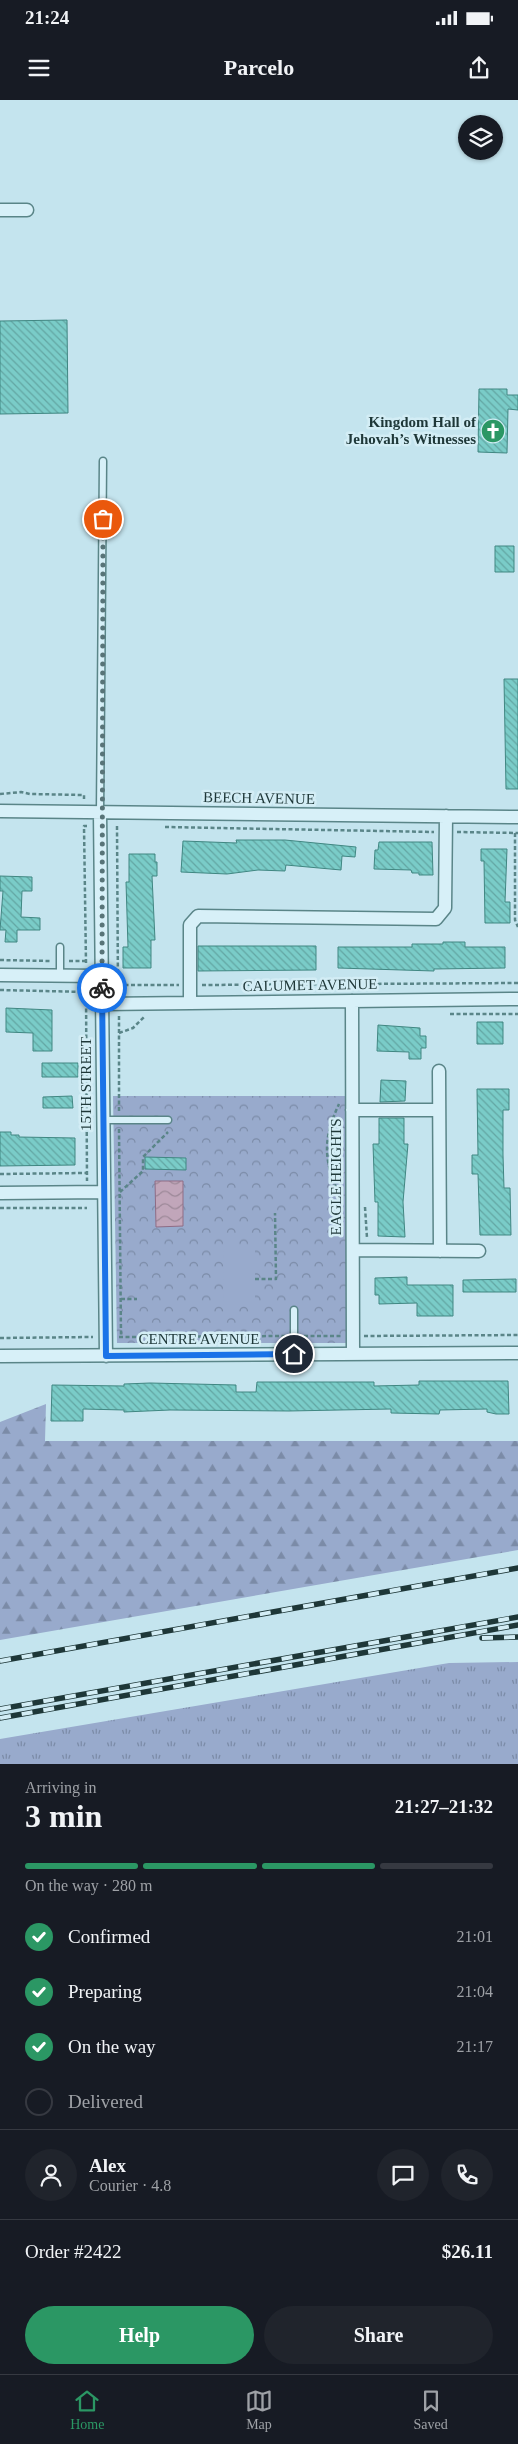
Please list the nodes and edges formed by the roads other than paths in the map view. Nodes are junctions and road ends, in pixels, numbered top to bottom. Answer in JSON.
{"nodes":[{"id":1,"x":0,"y":210,"type":"edge"},
{"id":2,"x":27,"y":210,"type":"dead end"},
{"id":3,"x":103,"y":461,"type":"dead end"},
{"id":4,"x":0,"y":811,"type":"edge"},
{"id":5,"x":100,"y":813,"type":"junction"},
{"id":6,"x":446,"y":816,"type":"junction"},
{"id":7,"x":518,"y":817,"type":"edge"},
{"id":8,"x":60,"y":947,"type":"dead end"},
{"id":9,"x":0,"y":975,"type":"edge"},
{"id":10,"x":60,"y":976,"type":"junction"},
{"id":11,"x":102,"y":976,"type":"junction"},
{"id":12,"x":518,"y":999,"type":"edge"},
{"id":13,"x":352,"y":1001,"type":"junction"},
{"id":14,"x":190,"y":1003,"type":"junction"},
{"id":15,"x":102,"y":1004,"type":"junction"},
{"id":16,"x":439,"y":1071,"type":"dead end"},
{"id":17,"x":352,"y":1110,"type":"junction"},
{"id":18,"x":439,"y":1110,"type":"junction"},
{"id":19,"x":103,"y":1120,"type":"junction"},
{"id":20,"x":168,"y":1120,"type":"dead end"},
{"id":21,"x":103,"y":1192,"type":"junction"},
{"id":22,"x":0,"y":1193,"type":"edge"},
{"id":23,"x":353,"y":1250,"type":"junction"},
{"id":24,"x":440,"y":1250,"type":"junction"},
{"id":25,"x":479,"y":1251,"type":"dead end"},
{"id":26,"x":294,"y":1310,"type":"dead end"},
{"id":27,"x":518,"y":1353,"type":"edge"},
{"id":28,"x":294,"y":1354,"type":"junction"},
{"id":29,"x":354,"y":1354,"type":"junction"},
{"id":30,"x":0,"y":1356,"type":"edge"},
{"id":31,"x":106,"y":1356,"type":"junction"}],
"edges":[{"from":1,"to":2,"type":"street"},
{"from":3,"to":5,"type":"lane"},
{"from":4,"to":5,"type":"street","name":"BEECH AVENUE"},
{"from":5,"to":6,"type":"street","name":"BEECH AVENUE"},
{"from":5,"to":11,"type":"street","name":"15TH STREET"},
{"from":6,"to":7,"type":"street","name":"BEECH AVENUE"},
{"from":6,"to":14,"type":"street"},
{"from":8,"to":10,"type":"lane"},
{"from":9,"to":10,"type":"street"},
{"from":10,"to":11,"type":"street"},
{"from":11,"to":15,"type":"street","name":"15TH STREET"},
{"from":12,"to":13,"type":"street","name":"CALUMET AVENUE"},
{"from":13,"to":14,"type":"street","name":"CALUMET AVENUE"},
{"from":13,"to":17,"type":"street","name":"EAGLE HEIGHTS"},
{"from":14,"to":15,"type":"street","name":"CALUMET AVENUE"},
{"from":15,"to":19,"type":"street","name":"15TH STREET"},
{"from":16,"to":18,"type":"street"},
{"from":17,"to":18,"type":"street"},
{"from":17,"to":23,"type":"street","name":"EAGLE HEIGHTS"},
{"from":18,"to":24,"type":"street"},
{"from":19,"to":20,"type":"lane"},
{"from":19,"to":21,"type":"street","name":"15TH STREET"},
{"from":21,"to":22,"type":"street"},
{"from":21,"to":31,"type":"street","name":"15TH STREET"},
{"from":23,"to":24,"type":"street"},
{"from":23,"to":29,"type":"street","name":"EAGLE HEIGHTS"},
{"from":24,"to":25,"type":"street"},
{"from":26,"to":28,"type":"lane"},
{"from":27,"to":29,"type":"street","name":"CENTRE AVENUE"},
{"from":28,"to":29,"type":"street","name":"CENTRE AVENUE"},
{"from":28,"to":31,"type":"street","name":"CENTRE AVENUE"},
{"from":30,"to":31,"type":"street","name":"CENTRE AVENUE"}]}
